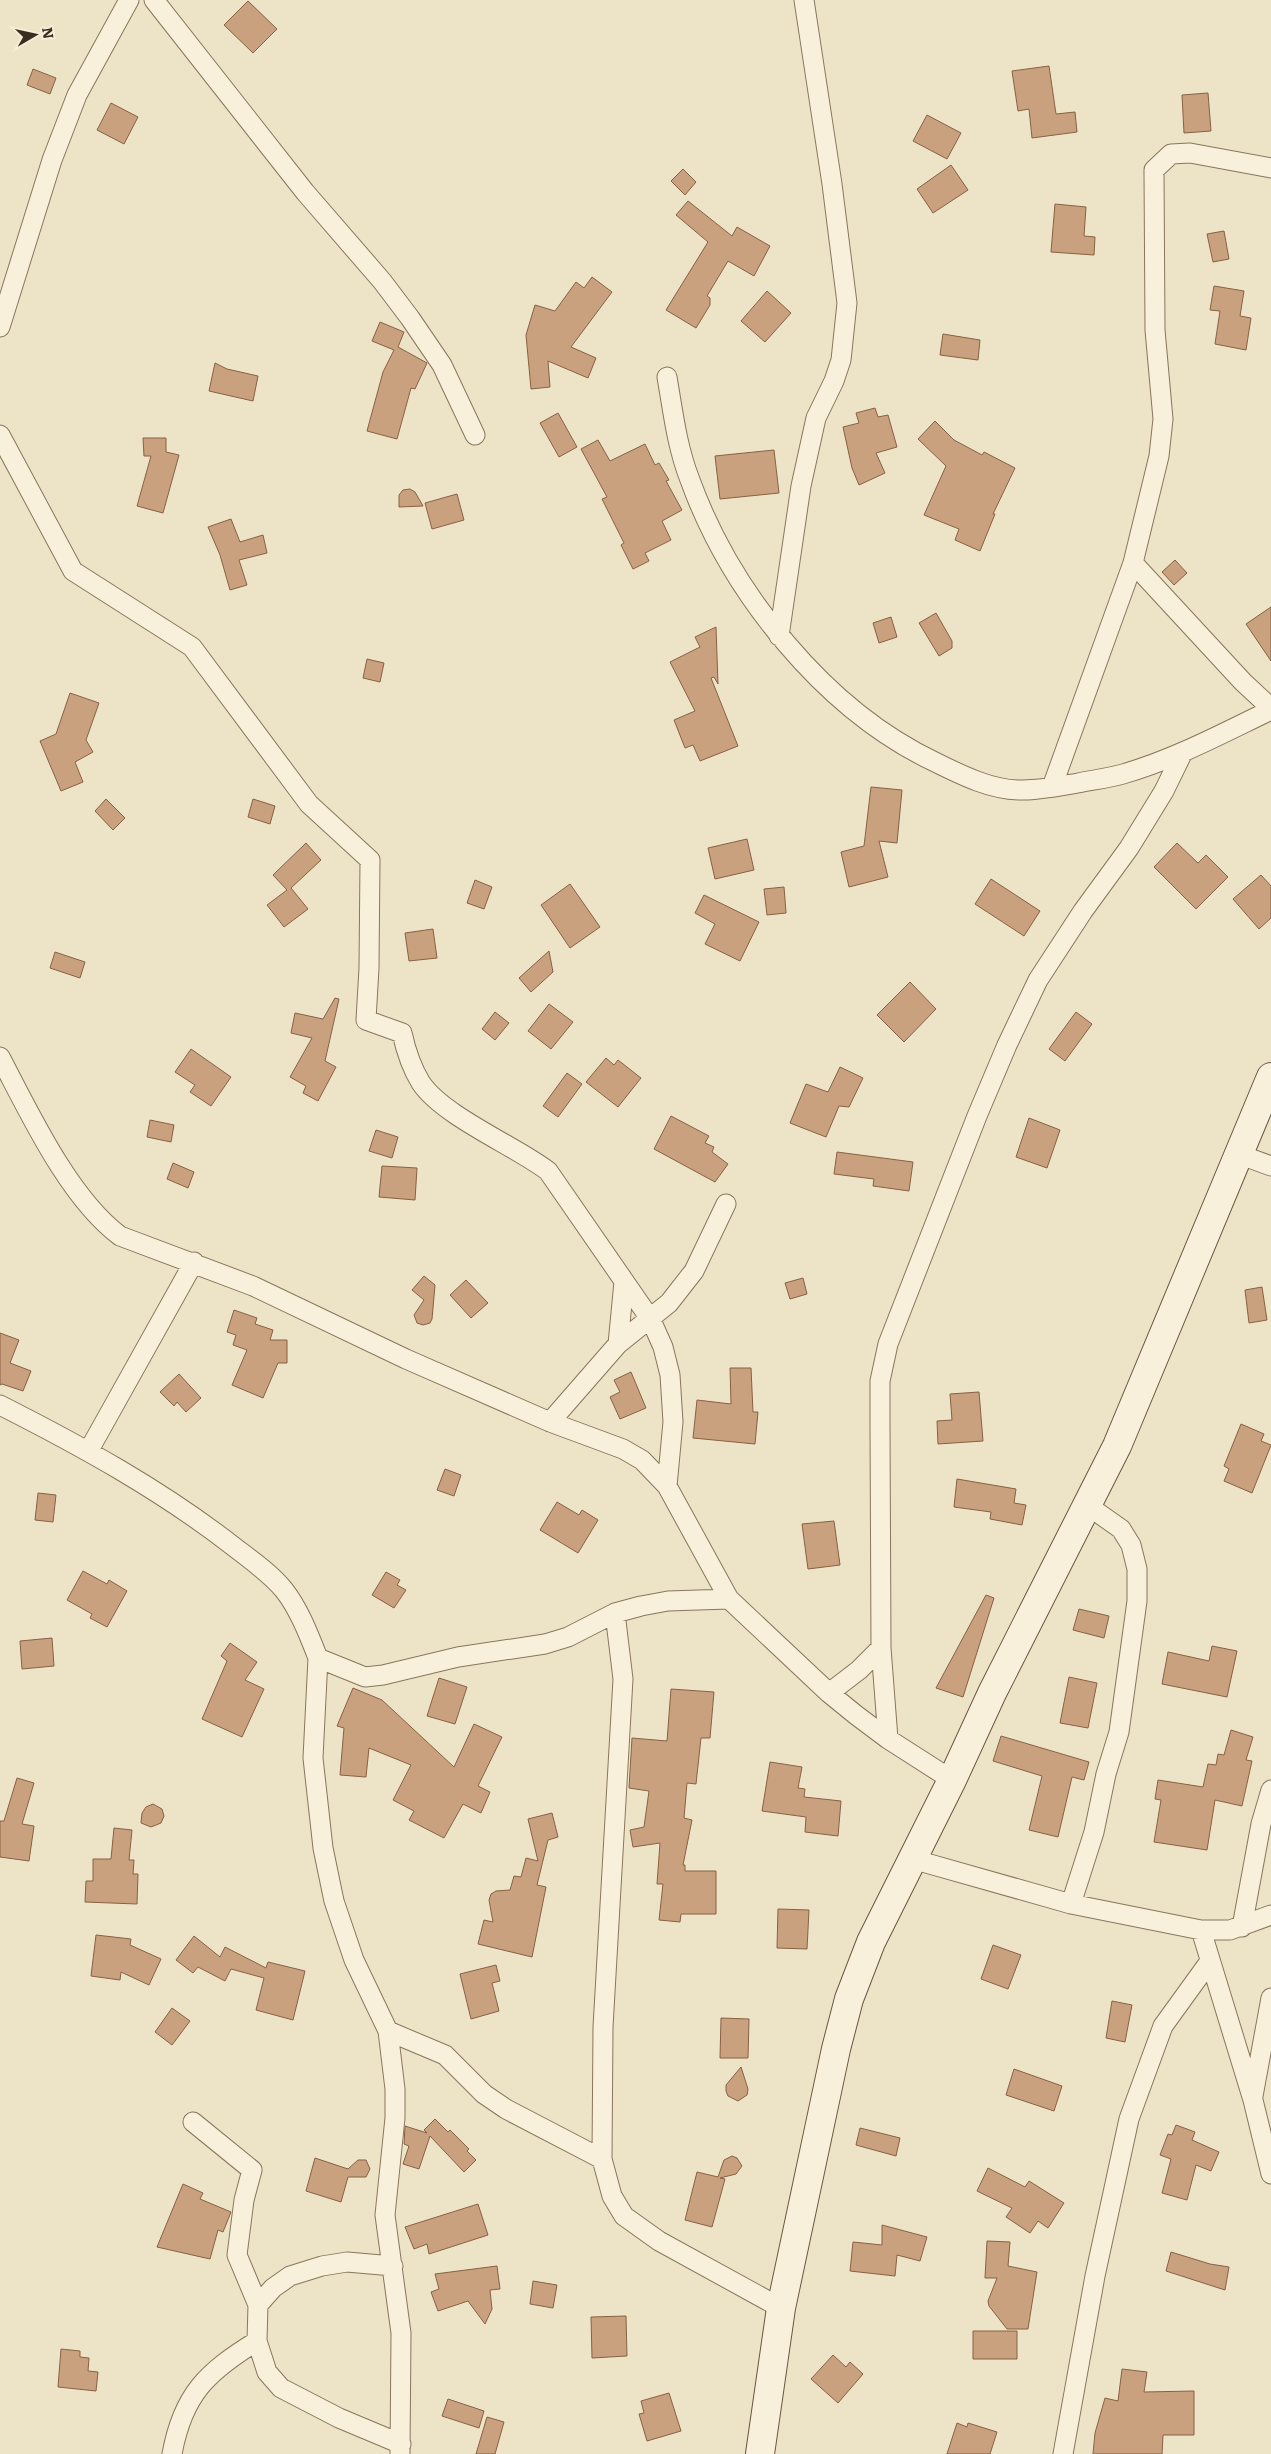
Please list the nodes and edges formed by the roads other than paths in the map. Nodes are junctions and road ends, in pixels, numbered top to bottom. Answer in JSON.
{"nodes":[{"id":1,"x":129,"y":0,"type":"edge"},
{"id":2,"x":154,"y":0,"type":"edge"},
{"id":3,"x":804,"y":0,"type":"edge"},
{"id":4,"x":1271,"y":168,"type":"edge"},
{"id":5,"x":0,"y":327,"type":"edge"},
{"id":6,"x":667,"y":377,"type":"dead end"},
{"id":7,"x":475,"y":435,"type":"dead end"},
{"id":8,"x":0,"y":436,"type":"edge"},
{"id":9,"x":1133,"y":563,"type":"junction"},
{"id":10,"x":779,"y":636,"type":"junction"},
{"id":11,"x":1271,"y":709,"type":"edge"},
{"id":12,"x":1183,"y":752,"type":"junction"},
{"id":13,"x":1052,"y":787,"type":"junction"},
{"id":14,"x":0,"y":1057,"type":"edge"},
{"id":15,"x":1271,"y":1077,"type":"edge"},
{"id":16,"x":1238,"y":1154,"type":"junction"},
{"id":17,"x":1271,"y":1166,"type":"edge"},
{"id":18,"x":726,"y":1204,"type":"dead end"},
{"id":19,"x":194,"y":1262,"type":"junction"},
{"id":20,"x":624,"y":1282,"type":"junction"},
{"id":21,"x":651,"y":1320,"type":"junction"},
{"id":22,"x":618,"y":1344,"type":"junction"},
{"id":23,"x":0,"y":1405,"type":"edge"},
{"id":24,"x":550,"y":1422,"type":"junction"},
{"id":25,"x":89,"y":1450,"type":"junction"},
{"id":26,"x":667,"y":1486,"type":"junction"},
{"id":27,"x":1087,"y":1505,"type":"junction"},
{"id":28,"x":729,"y":1599,"type":"junction"},
{"id":29,"x":616,"y":1613,"type":"junction"},
{"id":30,"x":881,"y":1648,"type":"junction"},
{"id":31,"x":318,"y":1658,"type":"junction"},
{"id":32,"x":829,"y":1693,"type":"junction"},
{"id":33,"x":888,"y":1739,"type":"junction"},
{"id":34,"x":952,"y":1780,"type":"junction"},
{"id":35,"x":1271,"y":1790,"type":"edge"},
{"id":36,"x":912,"y":1858,"type":"junction"},
{"id":37,"x":1071,"y":1904,"type":"junction"},
{"id":38,"x":1271,"y":1915,"type":"edge"},
{"id":39,"x":1242,"y":1927,"type":"junction"},
{"id":40,"x":1201,"y":1930,"type":"junction"},
{"id":41,"x":1210,"y":1961,"type":"junction"},
{"id":42,"x":1271,"y":1998,"type":"edge"},
{"id":43,"x":388,"y":2031,"type":"junction"},
{"id":44,"x":1253,"y":2100,"type":"junction"},
{"id":45,"x":193,"y":2122,"type":"dead end"},
{"id":46,"x":602,"y":2159,"type":"junction"},
{"id":47,"x":1271,"y":2174,"type":"edge"},
{"id":48,"x":393,"y":2266,"type":"junction"},
{"id":49,"x":258,"y":2304,"type":"junction"},
{"id":50,"x":781,"y":2308,"type":"junction"},
{"id":51,"x":256,"y":2341,"type":"junction"},
{"id":52,"x":401,"y":2449,"type":"edge"},
{"id":53,"x":172,"y":2454,"type":"edge"},
{"id":54,"x":760,"y":2454,"type":"edge"},
{"id":55,"x":1063,"y":2454,"type":"edge"}],
"edges":[{"from":1,"to":5,"type":"street"},
{"from":2,"to":7,"type":"street"},
{"from":3,"to":10,"type":"street"},
{"from":4,"to":9,"type":"street"},
{"from":6,"to":10,"type":"street"},
{"from":8,"to":20,"type":"street"},
{"from":9,"to":11,"type":"street"},
{"from":9,"to":13,"type":"street"},
{"from":10,"to":13,"type":"street"},
{"from":11,"to":12,"type":"street"},
{"from":12,"to":13,"type":"street"},
{"from":12,"to":30,"type":"street"},
{"from":14,"to":19,"type":"street"},
{"from":15,"to":16,"type":"street"},
{"from":16,"to":17,"type":"street"},
{"from":16,"to":27,"type":"street"},
{"from":18,"to":21,"type":"street"},
{"from":19,"to":24,"type":"street"},
{"from":19,"to":25,"type":"street"},
{"from":20,"to":21,"type":"street"},
{"from":20,"to":22,"type":"street"},
{"from":21,"to":22,"type":"street"},
{"from":21,"to":26,"type":"street"},
{"from":22,"to":24,"type":"street"},
{"from":23,"to":25,"type":"street"},
{"from":24,"to":26,"type":"street"},
{"from":25,"to":31,"type":"street"},
{"from":26,"to":28,"type":"street"},
{"from":27,"to":34,"type":"street"},
{"from":27,"to":37,"type":"street"},
{"from":28,"to":29,"type":"street"},
{"from":28,"to":32,"type":"street"},
{"from":29,"to":31,"type":"street"},
{"from":29,"to":46,"type":"street"},
{"from":30,"to":32,"type":"street"},
{"from":30,"to":33,"type":"street"},
{"from":31,"to":43,"type":"street"},
{"from":32,"to":33,"type":"street"},
{"from":33,"to":34,"type":"street"},
{"from":34,"to":36,"type":"street"},
{"from":35,"to":39,"type":"street"},
{"from":36,"to":37,"type":"street"},
{"from":36,"to":50,"type":"street"},
{"from":37,"to":40,"type":"street"},
{"from":38,"to":39,"type":"street"},
{"from":39,"to":40,"type":"street"},
{"from":40,"to":41,"type":"street"},
{"from":41,"to":44,"type":"street"},
{"from":41,"to":55,"type":"street"},
{"from":42,"to":44,"type":"street"},
{"from":43,"to":46,"type":"street"},
{"from":43,"to":48,"type":"street"},
{"from":44,"to":47,"type":"street"},
{"from":45,"to":49,"type":"street"},
{"from":46,"to":50,"type":"street"},
{"from":48,"to":49,"type":"street"},
{"from":48,"to":52,"type":"street"},
{"from":49,"to":51,"type":"street"},
{"from":50,"to":54,"type":"street"},
{"from":51,"to":52,"type":"street"},
{"from":51,"to":53,"type":"street"}]}
